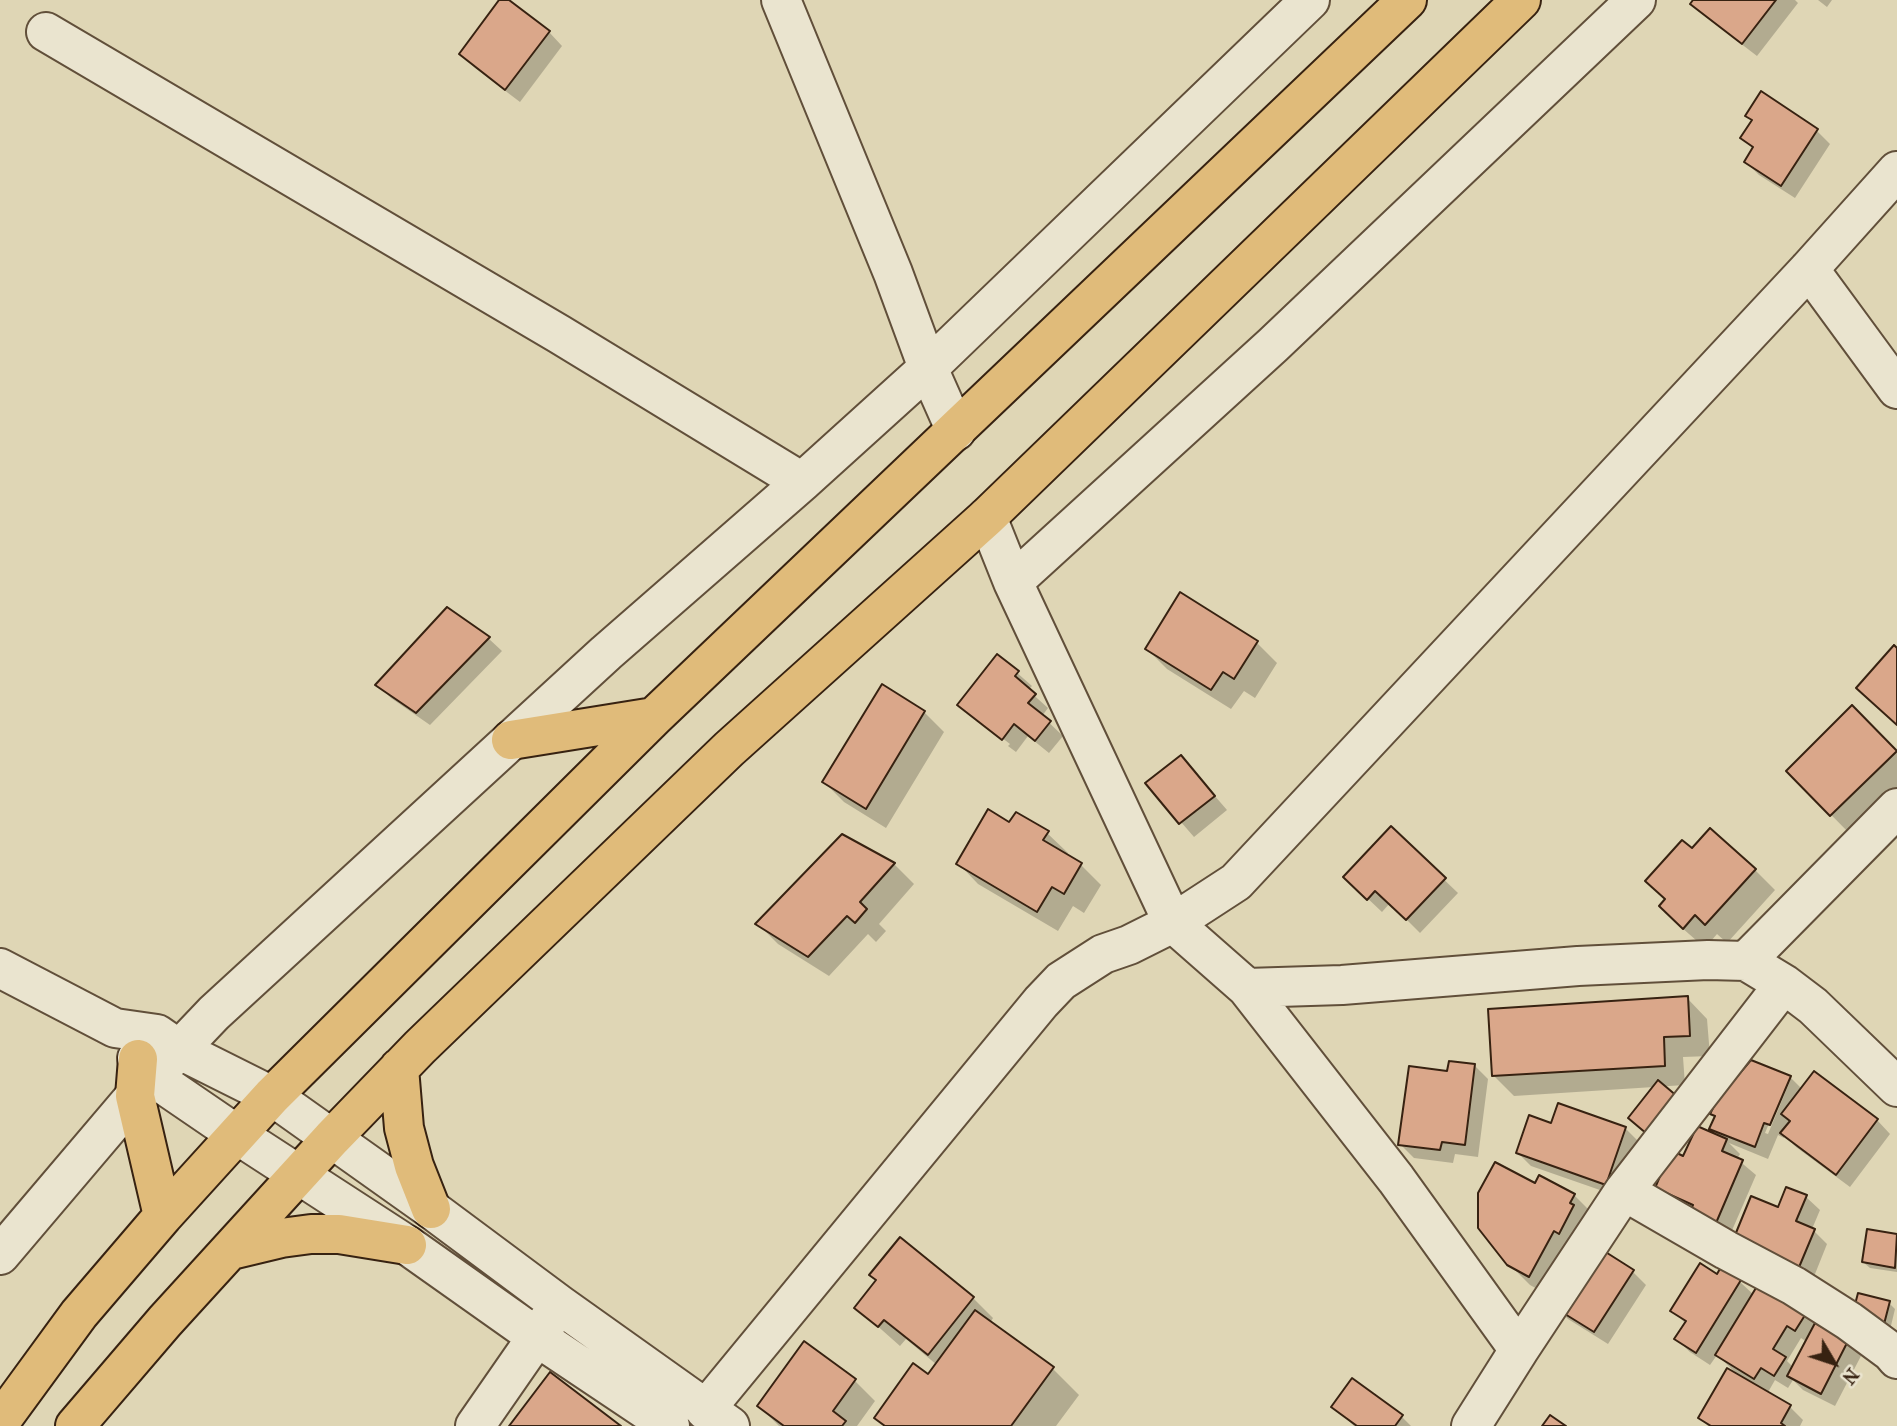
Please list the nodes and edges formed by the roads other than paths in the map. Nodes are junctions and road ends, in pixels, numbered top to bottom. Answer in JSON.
{"nodes":[{"id":1,"x":781,"y":0,"type":"edge"},
{"id":2,"x":1310,"y":0,"type":"edge"},
{"id":3,"x":1407,"y":0,"type":"edge"},
{"id":4,"x":1521,"y":0,"type":"edge"},
{"id":5,"x":1636,"y":0,"type":"edge"},
{"id":6,"x":46,"y":32,"type":"dead end"},
{"id":7,"x":1897,"y":171,"type":"edge"},
{"id":8,"x":1809,"y":269,"type":"junction"},
{"id":9,"x":928,"y":368,"type":"junction"},
{"id":10,"x":1897,"y":389,"type":"edge"},
{"id":11,"x":956,"y":431,"type":"junction"},
{"id":12,"x":802,"y":482,"type":"junction"},
{"id":13,"x":987,"y":517,"type":"junction"},
{"id":14,"x":1013,"y":582,"type":"junction"},
{"id":15,"x":654,"y":717,"type":"junction"},
{"id":16,"x":512,"y":740,"type":"junction"},
{"id":17,"x":1897,"y":808,"type":"edge"},
{"id":18,"x":1174,"y":923,"type":"junction"},
{"id":19,"x":1746,"y":961,"type":"junction"},
{"id":20,"x":0,"y":968,"type":"edge"},
{"id":21,"x":1784,"y":984,"type":"junction"},
{"id":22,"x":1247,"y":988,"type":"junction"},
{"id":23,"x":115,"y":1028,"type":"junction"},
{"id":24,"x":180,"y":1050,"type":"junction"},
{"id":25,"x":399,"y":1068,"type":"junction"},
{"id":26,"x":142,"y":1078,"type":"junction"},
{"id":27,"x":1897,"y":1087,"type":"edge"},
{"id":28,"x":272,"y":1096,"type":"junction"},
{"id":29,"x":236,"y":1135,"type":"junction"},
{"id":30,"x":332,"y":1139,"type":"junction"},
{"id":31,"x":298,"y":1175,"type":"junction"},
{"id":32,"x":1624,"y":1191,"type":"junction"},
{"id":33,"x":431,"y":1209,"type":"junction"},
{"id":34,"x":163,"y":1216,"type":"junction"},
{"id":35,"x":408,"y":1245,"type":"junction"},
{"id":36,"x":231,"y":1250,"type":"junction"},
{"id":37,"x":0,"y":1255,"type":"edge"},
{"id":38,"x":559,"y":1305,"type":"junction"},
{"id":39,"x":537,"y":1337,"type":"junction"},
{"id":40,"x":1895,"y":1347,"type":"edge"},
{"id":41,"x":1519,"y":1350,"type":"junction"},
{"id":42,"x":38,"y":1371,"type":"junction"},
{"id":43,"x":0,"y":1398,"type":"edge"},
{"id":44,"x":718,"y":1418,"type":"edge"},
{"id":45,"x":0,"y":1422,"type":"edge"},
{"id":46,"x":75,"y":1426,"type":"edge"},
{"id":47,"x":475,"y":1426,"type":"edge"},
{"id":48,"x":670,"y":1426,"type":"edge"},
{"id":49,"x":1471,"y":1426,"type":"edge"}],
"edges":[{"from":1,"to":9,"type":"street"},
{"from":2,"to":9,"type":"street"},
{"from":3,"to":11,"type":"highway"},
{"from":4,"to":13,"type":"highway"},
{"from":5,"to":14,"type":"street"},
{"from":6,"to":12,"type":"street"},
{"from":7,"to":8,"type":"street"},
{"from":8,"to":10,"type":"street"},
{"from":8,"to":18,"type":"street"},
{"from":9,"to":11,"type":"street"},
{"from":9,"to":12,"type":"street"},
{"from":11,"to":15,"type":"highway"},
{"from":12,"to":16,"type":"street"},
{"from":13,"to":14,"type":"street"},
{"from":13,"to":25,"type":"highway"},
{"from":14,"to":18,"type":"street"},
{"from":15,"to":16,"type":"highway"},
{"from":15,"to":28,"type":"highway"},
{"from":16,"to":24,"type":"street"},
{"from":17,"to":19,"type":"street"},
{"from":18,"to":22,"type":"street"},
{"from":18,"to":44,"type":"street"},
{"from":19,"to":21,"type":"street"},
{"from":19,"to":22,"type":"street"},
{"from":20,"to":23,"type":"street"},
{"from":21,"to":27,"type":"street"},
{"from":21,"to":32,"type":"street"},
{"from":22,"to":41,"type":"street"},
{"from":23,"to":24,"type":"street"},
{"from":23,"to":26,"type":"street"},
{"from":24,"to":26,"type":"street"},
{"from":24,"to":28,"type":"street"},
{"from":25,"to":30,"type":"highway"},
{"from":25,"to":33,"type":"highway"},
{"from":26,"to":29,"type":"street"},
{"from":26,"to":34,"type":"highway"},
{"from":26,"to":37,"type":"street"},
{"from":28,"to":29,"type":"highway"},
{"from":28,"to":30,"type":"street"},
{"from":29,"to":31,"type":"street"},
{"from":29,"to":34,"type":"highway"},
{"from":30,"to":31,"type":"highway"},
{"from":30,"to":33,"type":"street"},
{"from":31,"to":35,"type":"street"},
{"from":31,"to":36,"type":"highway"},
{"from":32,"to":40,"type":"street"},
{"from":32,"to":41,"type":"street"},
{"from":33,"to":38,"type":"street"},
{"from":34,"to":42,"type":"highway"},
{"from":35,"to":36,"type":"highway"},
{"from":35,"to":39,"type":"street"},
{"from":36,"to":46,"type":"highway"},
{"from":38,"to":39,"type":"street"},
{"from":38,"to":44,"type":"street"},
{"from":39,"to":47,"type":"street"},
{"from":39,"to":48,"type":"street"},
{"from":41,"to":49,"type":"street"},
{"from":42,"to":43,"type":"highway"},
{"from":42,"to":45,"type":"highway"}]}
